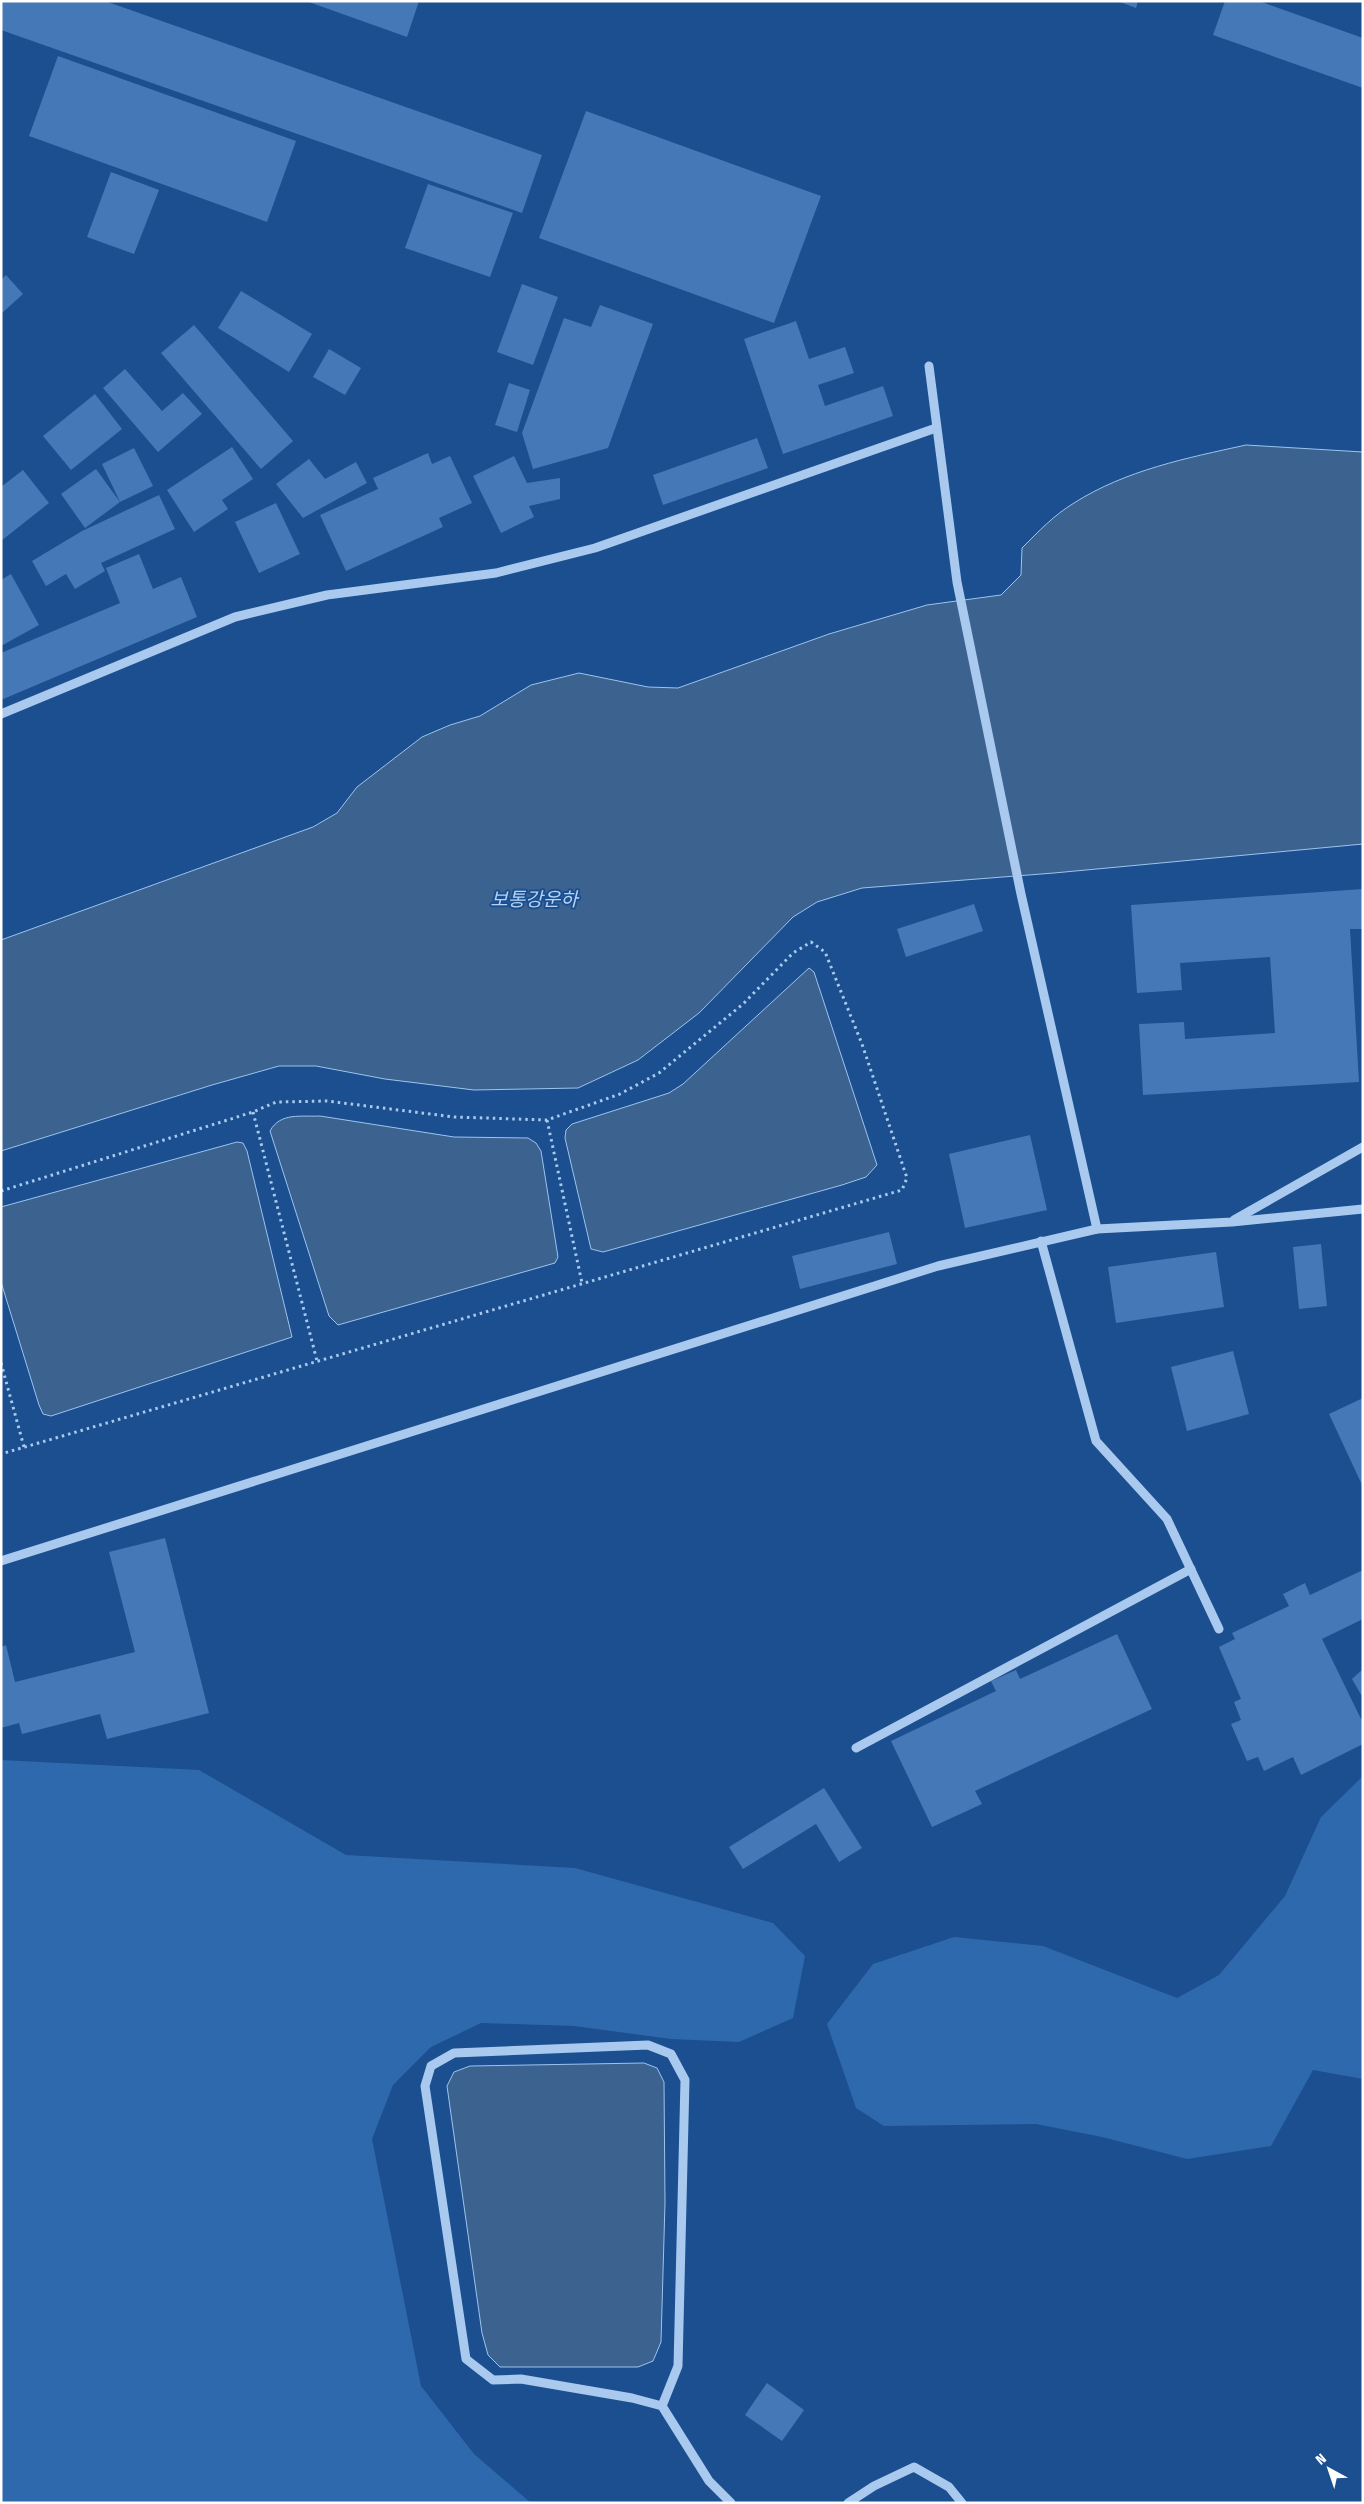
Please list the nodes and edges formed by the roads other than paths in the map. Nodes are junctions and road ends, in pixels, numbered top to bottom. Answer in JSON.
{"nodes":[{"id":1,"x":929,"y":366,"type":"dead end"},
{"id":2,"x":936,"y":428,"type":"junction"},
{"id":3,"x":1,"y":714,"type":"edge"},
{"id":4,"x":1363,"y":1147,"type":"edge"},
{"id":5,"x":1363,"y":1209,"type":"edge"},
{"id":6,"x":1232,"y":1222,"type":"junction"},
{"id":7,"x":1097,"y":1229,"type":"junction"},
{"id":8,"x":1040,"y":1241,"type":"junction"},
{"id":9,"x":1,"y":1561,"type":"edge"},
{"id":10,"x":1191,"y":1570,"type":"junction"},
{"id":11,"x":1219,"y":1628,"type":"dead end"},
{"id":12,"x":856,"y":1748,"type":"dead end"},
{"id":13,"x":662,"y":2406,"type":"junction"},
{"id":14,"x":731,"y":2503,"type":"edge"},
{"id":15,"x":848,"y":2503,"type":"edge"},
{"id":16,"x":962,"y":2503,"type":"edge"}],
"edges":[{"from":1,"to":2,"type":"street"},
{"from":2,"to":3,"type":"street"},
{"from":2,"to":7,"type":"street"},
{"from":4,"to":6,"type":"street"},
{"from":5,"to":6,"type":"street"},
{"from":6,"to":7,"type":"street"},
{"from":7,"to":8,"type":"street"},
{"from":8,"to":9,"type":"street"},
{"from":8,"to":10,"type":"street"},
{"from":10,"to":11,"type":"street"},
{"from":10,"to":12,"type":"street"},
{"from":13,"to":13,"type":"street"},
{"from":13,"to":14,"type":"street"},
{"from":15,"to":16,"type":"street"}]}
